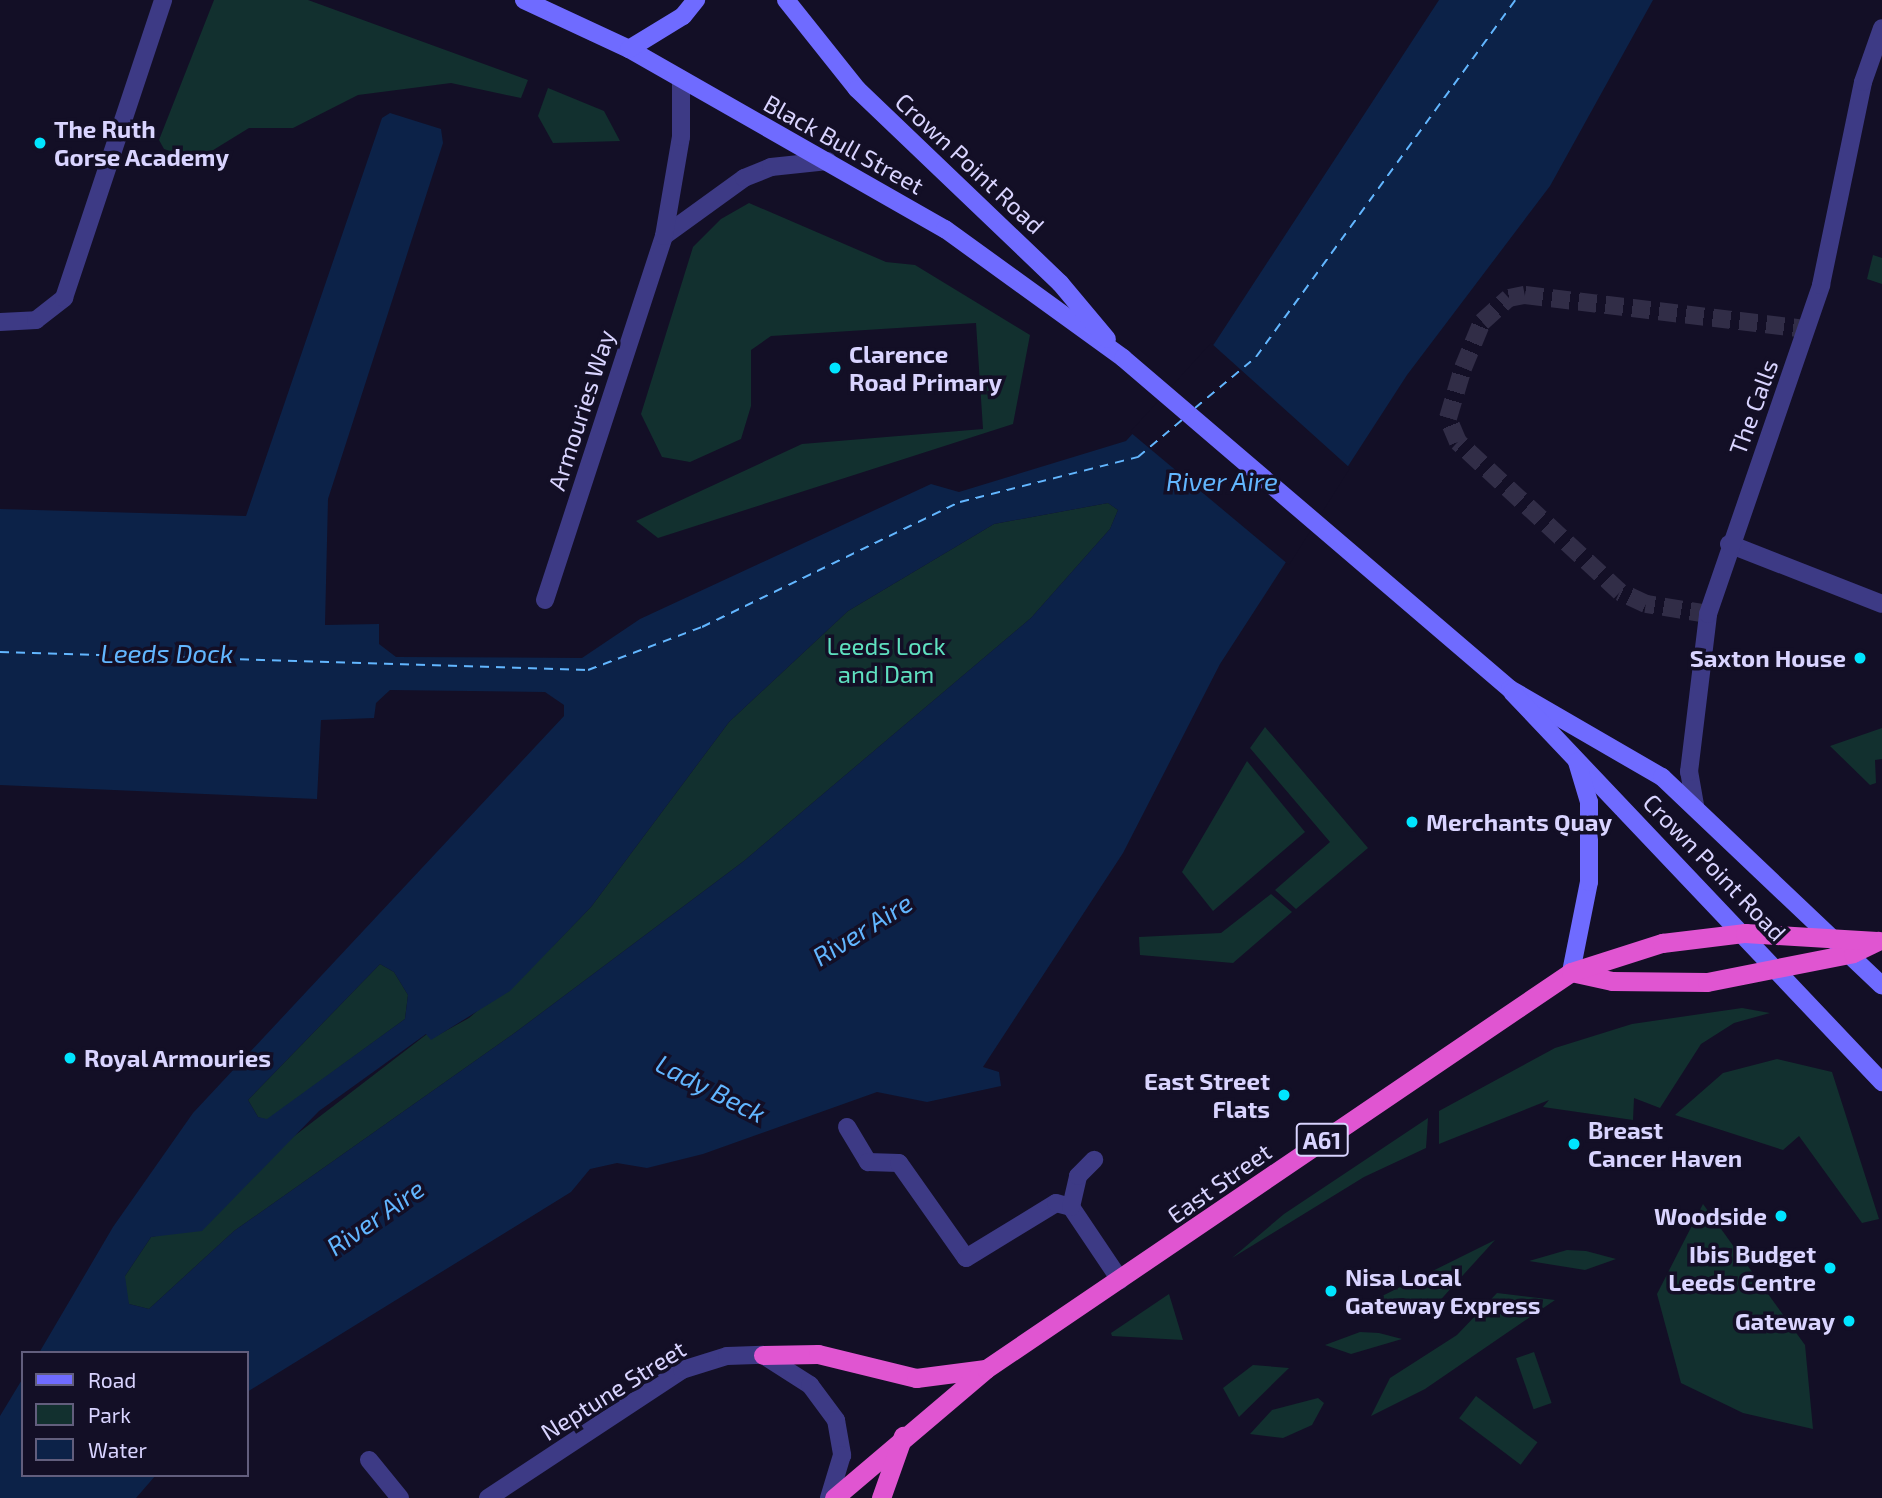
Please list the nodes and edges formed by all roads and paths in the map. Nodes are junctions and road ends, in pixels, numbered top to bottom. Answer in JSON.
{"nodes":[{"id":1,"x":524,"y":0,"type":"edge"},
{"id":2,"x":696,"y":0,"type":"edge"},
{"id":3,"x":786,"y":0,"type":"edge"},
{"id":4,"x":165,"y":3,"type":"edge"},
{"id":5,"x":1882,"y":28,"type":"edge"},
{"id":6,"x":629,"y":49,"type":"junction"},
{"id":7,"x":681,"y":79,"type":"junction"},
{"id":8,"x":828,"y":161,"type":"junction"},
{"id":9,"x":664,"y":236,"type":"junction"},
{"id":10,"x":0,"y":322,"type":"edge"},
{"id":11,"x":1123,"y":358,"type":"junction"},
{"id":12,"x":1729,"y":544,"type":"junction"},
{"id":13,"x":545,"y":600,"type":"dead end"},
{"id":14,"x":1882,"y":604,"type":"edge"},
{"id":15,"x":1510,"y":689,"type":"junction"},
{"id":16,"x":1577,"y":762,"type":"junction"},
{"id":17,"x":1695,"y":805,"type":"junction"},
{"id":18,"x":1745,"y":933,"type":"junction"},
{"id":19,"x":1835,"y":936,"type":"junction"},
{"id":20,"x":1880,"y":941,"type":"edge"},
{"id":21,"x":1853,"y":953,"type":"junction"},
{"id":22,"x":1779,"y":970,"type":"junction"},
{"id":23,"x":1571,"y":972,"type":"junction"},
{"id":24,"x":1882,"y":986,"type":"edge"},
{"id":25,"x":1882,"y":1082,"type":"edge"},
{"id":26,"x":847,"y":1127,"type":"dead end"},
{"id":27,"x":1094,"y":1160,"type":"dead end"},
{"id":28,"x":1071,"y":1207,"type":"junction"},
{"id":29,"x":1120,"y":1280,"type":"junction"},
{"id":30,"x":763,"y":1355,"type":"junction"},
{"id":31,"x":986,"y":1369,"type":"junction"},
{"id":32,"x":904,"y":1433,"type":"junction"},
{"id":33,"x":369,"y":1460,"type":"dead end"},
{"id":34,"x":400,"y":1498,"type":"edge"},
{"id":35,"x":488,"y":1498,"type":"edge"},
{"id":36,"x":831,"y":1498,"type":"edge"},
{"id":37,"x":881,"y":1498,"type":"edge"}],
"edges":[{"from":1,"to":6,"type":"main road","name":"Black Bull Street"},
{"from":2,"to":6,"type":"main road"},
{"from":3,"to":11,"type":"main road","name":"Crown Point Road"},
{"from":4,"to":10,"type":"street"},
{"from":5,"to":12,"type":"street","name":"The Calls"},
{"from":6,"to":7,"type":"main road","name":"Black Bull Street"},
{"from":7,"to":8,"type":"main road","name":"Black Bull Street"},
{"from":7,"to":9,"type":"street","name":"Armouries Way"},
{"from":8,"to":9,"type":"street"},
{"from":8,"to":11,"type":"main road","name":"Black Bull Street"},
{"from":9,"to":13,"type":"street","name":"Armouries Way"},
{"from":11,"to":15,"type":"main road","name":"Crown Point Road"},
{"from":12,"to":14,"type":"street"},
{"from":12,"to":17,"type":"street","name":"The Calls"},
{"from":15,"to":16,"type":"main road","name":"Crown Point Road"},
{"from":15,"to":17,"type":"main road","name":"Crown Point Road"},
{"from":16,"to":18,"type":"main road","name":"Crown Point Road"},
{"from":16,"to":23,"type":"main road"},
{"from":17,"to":19,"type":"main road","name":"Crown Point Road"},
{"from":18,"to":19,"type":"highway","name":"East Street"},
{"from":18,"to":22,"type":"main road","name":"Crown Point Road"},
{"from":18,"to":23,"type":"highway","name":"East Street"},
{"from":19,"to":20,"type":"highway","name":"East Street"},
{"from":19,"to":21,"type":"main road","name":"Crown Point Road"},
{"from":20,"to":21,"type":"highway"},
{"from":21,"to":22,"type":"highway"},
{"from":21,"to":24,"type":"main road","name":"Crown Point Road"},
{"from":22,"to":23,"type":"highway"},
{"from":22,"to":25,"type":"main road","name":"Crown Point Road"},
{"from":23,"to":29,"type":"highway","name":"East Street","number":"A61"},
{"from":26,"to":28,"type":"street"},
{"from":27,"to":28,"type":"street"},
{"from":28,"to":29,"type":"street"},
{"from":29,"to":31,"type":"highway","name":"East Street","number":"A61"},
{"from":30,"to":31,"type":"highway"},
{"from":30,"to":35,"type":"street","name":"Neptune Street"},
{"from":30,"to":36,"type":"street"},
{"from":31,"to":32,"type":"highway","name":"East Street","number":"A61"},
{"from":32,"to":36,"type":"highway","name":"East Street","number":"A61"},
{"from":32,"to":37,"type":"highway"},
{"from":33,"to":34,"type":"street"}]}
